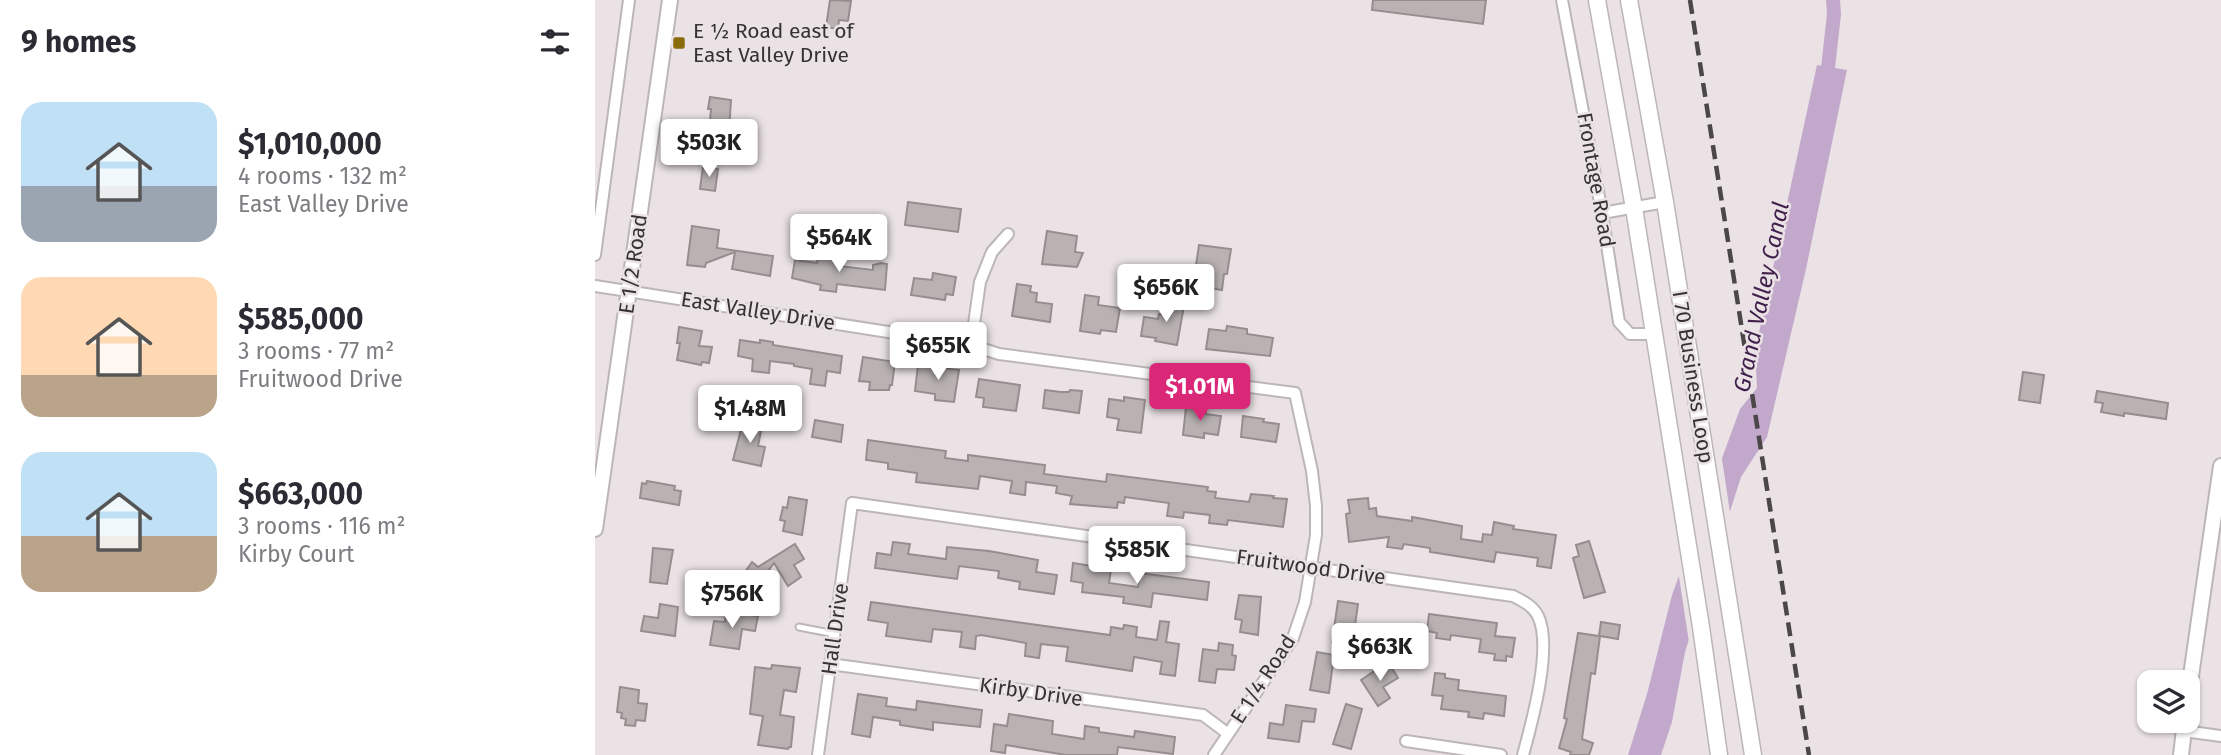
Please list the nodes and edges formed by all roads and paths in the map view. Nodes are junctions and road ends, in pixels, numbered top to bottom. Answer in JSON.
{"nodes":[{"id":1,"x":629,"y":0,"type":"edge"},
{"id":2,"x":670,"y":0,"type":"edge"},
{"id":3,"x":1562,"y":0,"type":"edge"},
{"id":4,"x":1597,"y":0,"type":"edge"},
{"id":5,"x":1629,"y":0,"type":"edge"},
{"id":6,"x":1665,"y":202,"type":"junction"},
{"id":7,"x":1634,"y":208,"type":"junction"},
{"id":8,"x":1602,"y":213,"type":"junction"},
{"id":9,"x":1008,"y":234,"type":"dead end"},
{"id":10,"x":595,"y":255,"type":"edge"},
{"id":11,"x":595,"y":286,"type":"edge"},
{"id":12,"x":629,"y":291,"type":"junction"},
{"id":13,"x":1653,"y":334,"type":"junction"},
{"id":14,"x":971,"y":345,"type":"junction"},
{"id":15,"x":1295,"y":393,"type":"joint"},
{"id":16,"x":2220,"y":475,"type":"edge"},
{"id":17,"x":852,"y":503,"type":"joint"},
{"id":18,"x":596,"y":512,"type":"edge"},
{"id":19,"x":595,"y":529,"type":"edge"},
{"id":20,"x":1311,"y":567,"type":"junction"},
{"id":21,"x":799,"y":627,"type":"dead end"},
{"id":22,"x":835,"y":634,"type":"junction"},
{"id":23,"x":830,"y":664,"type":"junction"},
{"id":24,"x":2192,"y":670,"type":"edge"},
{"id":25,"x":2200,"y":730,"type":"edge"},
{"id":26,"x":1227,"y":733,"type":"junction"},
{"id":27,"x":2183,"y":733,"type":"edge"},
{"id":28,"x":2221,"y":736,"type":"edge"},
{"id":29,"x":1406,"y":741,"type":"dead end"},
{"id":30,"x":818,"y":755,"type":"edge"},
{"id":31,"x":1214,"y":755,"type":"edge"},
{"id":32,"x":1501,"y":755,"type":"edge"},
{"id":33,"x":1523,"y":755,"type":"edge"},
{"id":34,"x":1719,"y":755,"type":"edge"},
{"id":35,"x":1753,"y":755,"type":"edge"},
{"id":36,"x":2181,"y":755,"type":"edge"}],
"edges":[{"from":1,"to":10,"type":"street"},
{"from":2,"to":12,"type":"main road","name":"E 1/2 Road"},
{"from":3,"to":8,"type":"street","name":"Frontage Road"},
{"from":4,"to":7,"type":"main road","name":"I 70 Business Loop"},
{"from":5,"to":6,"type":"main road","name":"I 70 Business Loop"},
{"from":6,"to":7,"type":"street"},
{"from":6,"to":35,"type":"main road","name":"I 70 Business Loop"},
{"from":7,"to":8,"type":"street"},
{"from":7,"to":13,"type":"main road","name":"I 70 Business Loop"},
{"from":8,"to":13,"type":"street","name":"Frontage Road"},
{"from":9,"to":14,"type":"street"},
{"from":11,"to":12,"type":"street","name":"East Valley Drive"},
{"from":12,"to":14,"type":"street","name":"East Valley Drive"},
{"from":12,"to":18,"type":"main road","name":"E 1/2 Road"},
{"from":13,"to":34,"type":"main road","name":"I 70 Business Loop"},
{"from":14,"to":15,"type":"street","name":"East Valley Drive"},
{"from":15,"to":20,"type":"street","name":"E 1/4 Road"},
{"from":16,"to":24,"type":"main road"},
{"from":17,"to":20,"type":"street","name":"Fruitwood Drive"},
{"from":17,"to":22,"type":"street","name":"Hall Drive"},
{"from":18,"to":19,"type":"main road","name":"E 1/2 Road"},
{"from":20,"to":26,"type":"street","name":"E 1/4 Road"},
{"from":20,"to":33,"type":"street","name":"Fruitwood Drive"},
{"from":21,"to":22,"type":"lane"},
{"from":22,"to":23,"type":"street","name":"Hall Drive"},
{"from":23,"to":26,"type":"street","name":"Kirby Drive"},
{"from":23,"to":30,"type":"street","name":"Hall Drive"},
{"from":25,"to":28,"type":"street"},
{"from":26,"to":31,"type":"street","name":"E 1/4 Road"},
{"from":27,"to":36,"type":"main road"},
{"from":29,"to":32,"type":"street"}]}
